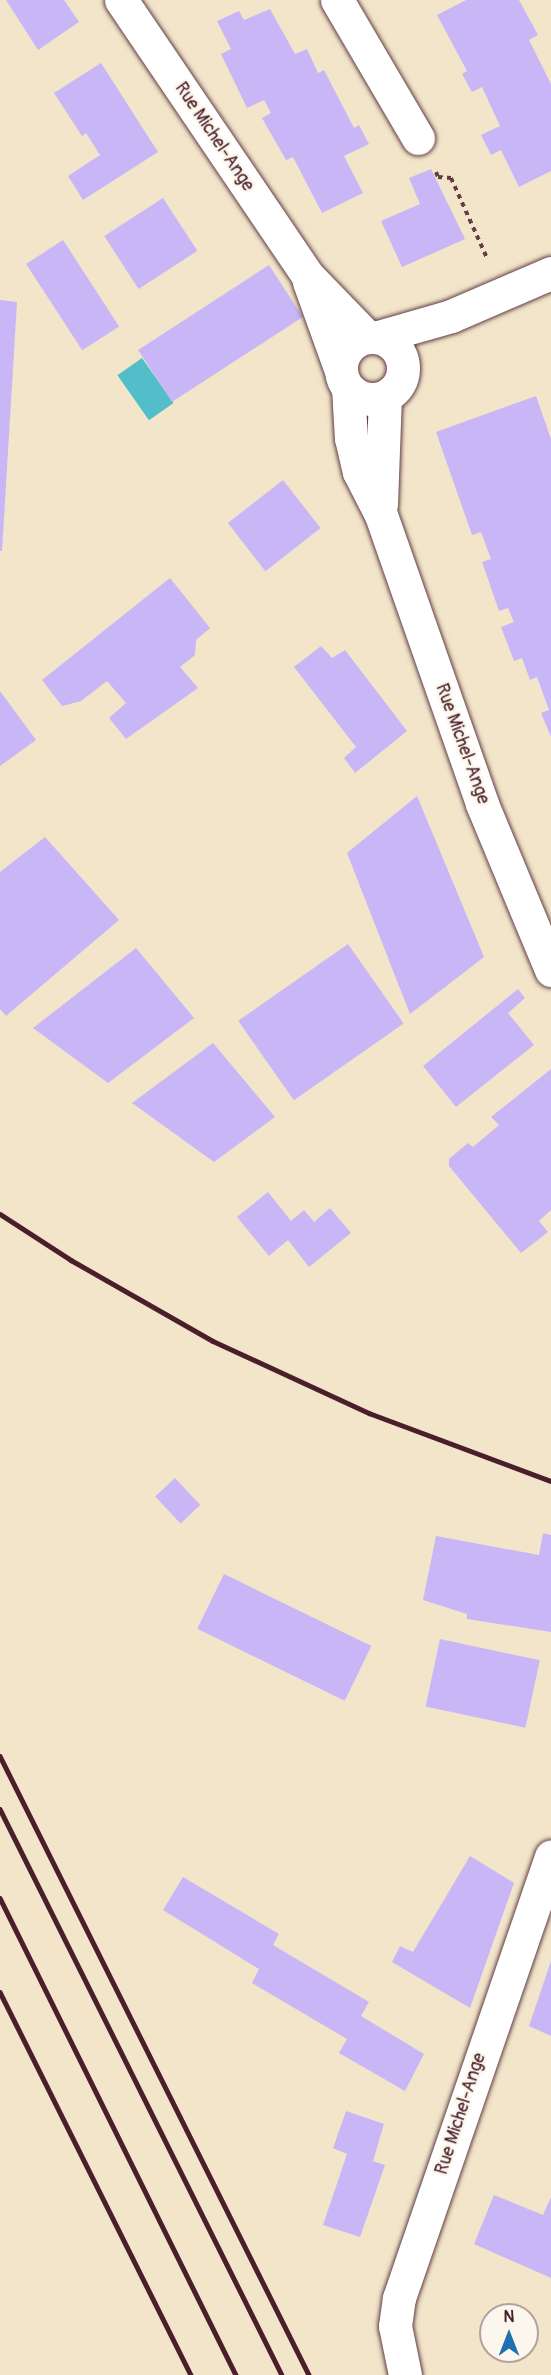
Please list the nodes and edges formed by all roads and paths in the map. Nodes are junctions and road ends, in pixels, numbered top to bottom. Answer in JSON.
{"nodes":[{"id":1,"x":337,"y":0,"type":"edge"},
{"id":2,"x":131,"y":3,"type":"edge"},
{"id":3,"x":418,"y":138,"type":"joint"},
{"id":4,"x":551,"y":273,"type":"edge"},
{"id":5,"x":307,"y":275,"type":"junction"},
{"id":6,"x":503,"y":295,"type":"junction"},
{"id":7,"x":450,"y":316,"type":"junction"},
{"id":8,"x":373,"y":337,"type":"junction"},
{"id":9,"x":344,"y":378,"type":"junction"},
{"id":10,"x":394,"y":385,"type":"junction"},
{"id":11,"x":381,"y":515,"type":"junction"},
{"id":12,"x":551,"y":970,"type":"edge"},
{"id":13,"x":551,"y":1856,"type":"edge"},
{"id":14,"x":542,"y":1909,"type":"edge"},
{"id":15,"x":405,"y":2375,"type":"edge"}],
"edges":[{"from":1,"to":3,"type":"street"},
{"from":2,"to":5,"type":"street","name":"Rue Michel-Ange"},
{"from":3,"to":6,"type":"path"},
{"from":4,"to":6,"type":"street"},
{"from":5,"to":8,"type":"street","name":"Rue Michel-Ange"},
{"from":5,"to":9,"type":"street","name":"Rue Michel-Ange"},
{"from":6,"to":7,"type":"street"},
{"from":7,"to":8,"type":"street"},
{"from":7,"to":10,"type":"street"},
{"from":8,"to":9,"type":"street"},
{"from":8,"to":10,"type":"street","name":"Rue Michel-Ange"},
{"from":9,"to":10,"type":"street"},
{"from":9,"to":11,"type":"street","name":"Rue Michel-Ange"},
{"from":10,"to":11,"type":"street","name":"Rue Michel-Ange"},
{"from":11,"to":12,"type":"street","name":"Rue Michel-Ange"},
{"from":13,"to":14,"type":"street","name":"Rue Michel-Ange"},
{"from":14,"to":15,"type":"street","name":"Rue Michel-Ange"}]}
